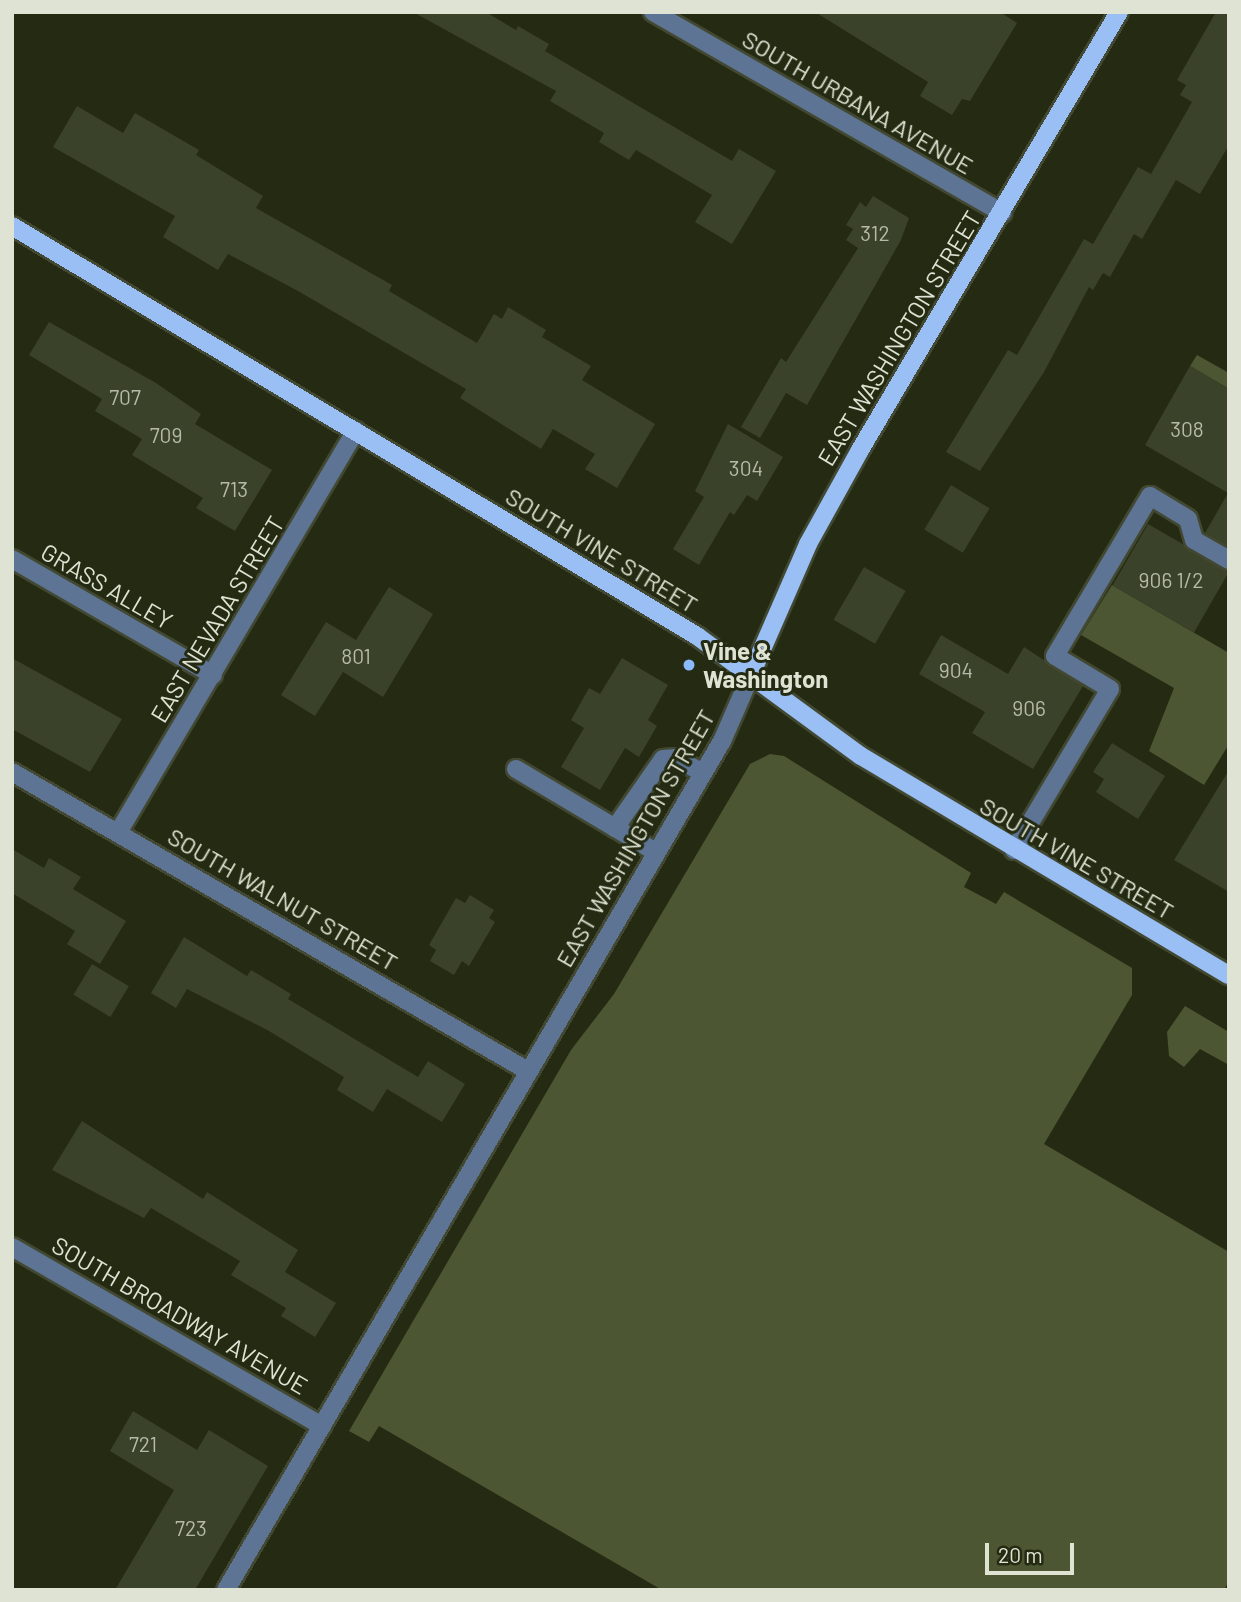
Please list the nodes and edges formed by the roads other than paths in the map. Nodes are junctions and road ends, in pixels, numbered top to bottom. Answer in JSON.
{"nodes":[{"id":1,"x":653,"y":12,"type":"edge"},
{"id":2,"x":1119,"y":12,"type":"edge"},
{"id":3,"x":1002,"y":213,"type":"junction"},
{"id":4,"x":12,"y":226,"type":"edge"},
{"id":5,"x":356,"y":431,"type":"junction"},
{"id":6,"x":12,"y":559,"type":"edge"},
{"id":7,"x":1229,"y":560,"type":"edge"},
{"id":8,"x":213,"y":676,"type":"junction"},
{"id":9,"x":750,"y":677,"type":"junction"},
{"id":10,"x":516,"y":769,"type":"dead end"},
{"id":11,"x":12,"y":772,"type":"edge"},
{"id":12,"x":703,"y":773,"type":"junction"},
{"id":13,"x":615,"y":828,"type":"junction"},
{"id":14,"x":119,"y":831,"type":"junction"},
{"id":15,"x":1014,"y":850,"type":"junction"},
{"id":16,"x":656,"y":852,"type":"junction"},
{"id":17,"x":1229,"y":975,"type":"edge"},
{"id":18,"x":528,"y":1071,"type":"junction"},
{"id":19,"x":12,"y":1247,"type":"edge"},
{"id":20,"x":322,"y":1426,"type":"junction"},
{"id":21,"x":226,"y":1590,"type":"edge"}],
"edges":[{"from":1,"to":3,"type":"street","name":"SOUTH URBANA AVENUE"},
{"from":2,"to":3,"type":"main road","name":"EAST WASHINGTON STREET"},
{"from":3,"to":9,"type":"main road","name":"EAST WASHINGTON STREET"},
{"from":4,"to":5,"type":"main road","name":"SOUTH VINE STREET"},
{"from":5,"to":8,"type":"street","name":"EAST NEVADA STREET"},
{"from":5,"to":9,"type":"main road","name":"SOUTH VINE STREET"},
{"from":6,"to":8,"type":"street","name":"GRASS ALLEY"},
{"from":7,"to":15,"type":"street"},
{"from":8,"to":14,"type":"street","name":"EAST NEVADA STREET"},
{"from":9,"to":12,"type":"street","name":"EAST WASHINGTON STREET"},
{"from":9,"to":15,"type":"main road","name":"SOUTH VINE STREET"},
{"from":10,"to":13,"type":"street"},
{"from":11,"to":14,"type":"street","name":"SOUTH WALNUT STREET"},
{"from":12,"to":13,"type":"street"},
{"from":12,"to":16,"type":"street","name":"EAST WASHINGTON STREET"},
{"from":13,"to":16,"type":"street"},
{"from":14,"to":18,"type":"street","name":"SOUTH WALNUT STREET"},
{"from":15,"to":17,"type":"main road","name":"SOUTH VINE STREET"},
{"from":16,"to":18,"type":"street","name":"EAST WASHINGTON STREET"},
{"from":18,"to":20,"type":"street","name":"EAST WASHINGTON STREET"},
{"from":19,"to":20,"type":"street","name":"SOUTH BROADWAY AVENUE"},
{"from":20,"to":21,"type":"street","name":"EAST WASHINGTON STREET"}]}
